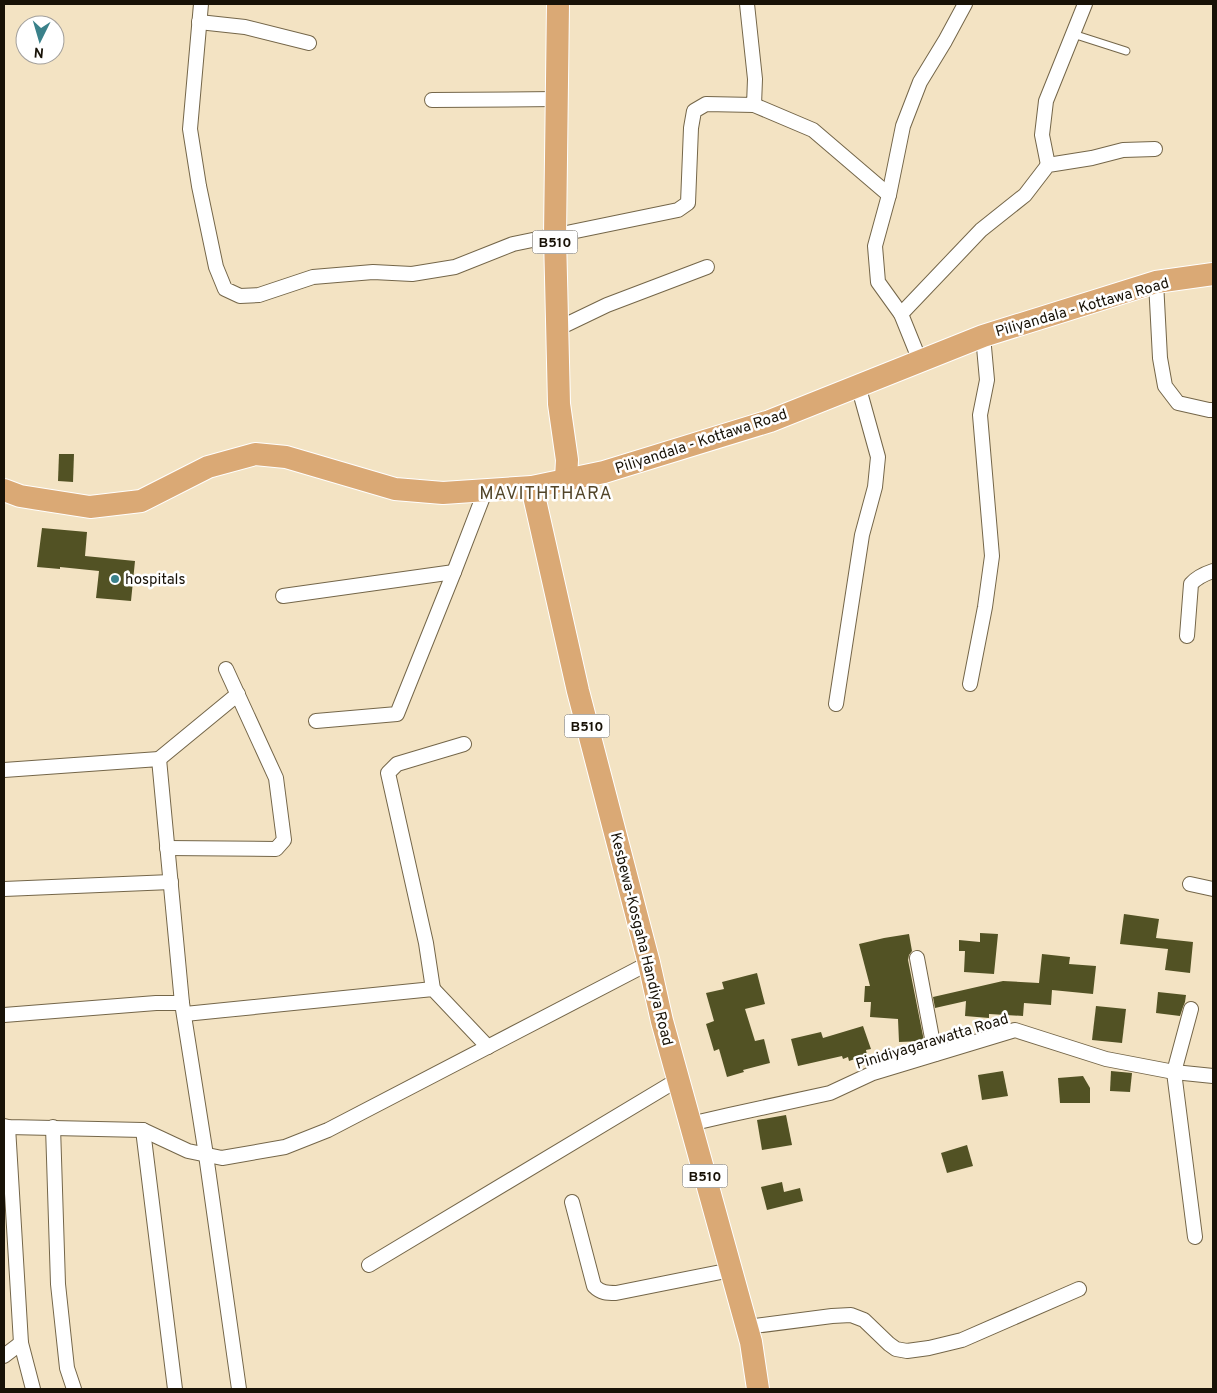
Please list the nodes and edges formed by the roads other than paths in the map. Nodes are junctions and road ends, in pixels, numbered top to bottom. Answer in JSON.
{"nodes":[{"id":1,"x":201,"y":4,"type":"edge"},
{"id":2,"x":558,"y":4,"type":"edge"},
{"id":3,"x":746,"y":4,"type":"edge"},
{"id":4,"x":965,"y":4,"type":"edge"},
{"id":5,"x":1085,"y":4,"type":"edge"},
{"id":6,"x":200,"y":22,"type":"junction"},
{"id":7,"x":1073,"y":34,"type":"junction"},
{"id":8,"x":309,"y":43,"type":"dead end"},
{"id":9,"x":1126,"y":51,"type":"dead end"},
{"id":10,"x":557,"y":99,"type":"junction"},
{"id":11,"x":432,"y":100,"type":"dead end"},
{"id":12,"x":754,"y":105,"type":"junction"},
{"id":13,"x":1155,"y":149,"type":"dead end"},
{"id":14,"x":1048,"y":166,"type":"junction"},
{"id":15,"x":889,"y":195,"type":"junction"},
{"id":16,"x":555,"y":236,"type":"junction"},
{"id":17,"x":708,"y":268,"type":"dead end"},
{"id":18,"x":1213,"y":274,"type":"edge"},
{"id":19,"x":1156,"y":282,"type":"junction"},
{"id":20,"x":901,"y":314,"type":"junction"},
{"id":21,"x":557,"y":329,"type":"junction"},
{"id":22,"x":983,"y":336,"type":"junction"},
{"id":23,"x":920,"y":360,"type":"junction"},
{"id":24,"x":858,"y":386,"type":"junction"},
{"id":25,"x":1213,"y":410,"type":"edge"},
{"id":26,"x":566,"y":479,"type":"junction"},
{"id":27,"x":532,"y":487,"type":"junction"},
{"id":28,"x":486,"y":489,"type":"junction"},
{"id":29,"x":4,"y":490,"type":"edge"},
{"id":30,"x":1213,"y":571,"type":"edge"},
{"id":31,"x":454,"y":572,"type":"junction"},
{"id":32,"x":283,"y":596,"type":"dead end"},
{"id":33,"x":1187,"y":636,"type":"dead end"},
{"id":34,"x":226,"y":669,"type":"dead end"},
{"id":35,"x":970,"y":684,"type":"dead end"},
{"id":36,"x":238,"y":694,"type":"junction"},
{"id":37,"x":836,"y":704,"type":"dead end"},
{"id":38,"x":316,"y":721,"type":"dead end"},
{"id":39,"x":464,"y":744,"type":"dead end"},
{"id":40,"x":159,"y":759,"type":"junction"},
{"id":41,"x":4,"y":770,"type":"edge"},
{"id":42,"x":168,"y":848,"type":"junction"},
{"id":43,"x":171,"y":882,"type":"junction"},
{"id":44,"x":1190,"y":884,"type":"dead end"},
{"id":45,"x":4,"y":888,"type":"edge"},
{"id":46,"x":1213,"y":889,"type":"edge"},
{"id":47,"x":917,"y":958,"type":"dead end"},
{"id":48,"x":649,"y":963,"type":"junction"},
{"id":49,"x":432,"y":989,"type":"junction"},
{"id":50,"x":183,"y":1009,"type":"junction"},
{"id":51,"x":1191,"y":1009,"type":"dead end"},
{"id":52,"x":4,"y":1015,"type":"edge"},
{"id":53,"x":488,"y":1047,"type":"junction"},
{"id":54,"x":935,"y":1054,"type":"junction"},
{"id":55,"x":1174,"y":1072,"type":"junction"},
{"id":56,"x":1213,"y":1076,"type":"edge"},
{"id":57,"x":678,"y":1079,"type":"junction"},
{"id":58,"x":690,"y":1124,"type":"junction"},
{"id":59,"x":6,"y":1126,"type":"edge"},
{"id":60,"x":53,"y":1127,"type":"junction"},
{"id":61,"x":142,"y":1130,"type":"junction"},
{"id":62,"x":206,"y":1155,"type":"junction"},
{"id":63,"x":572,"y":1202,"type":"dead end"},
{"id":64,"x":9,"y":1226,"type":"edge"},
{"id":65,"x":1195,"y":1237,"type":"dead end"},
{"id":66,"x":369,"y":1265,"type":"dead end"},
{"id":67,"x":731,"y":1270,"type":"junction"},
{"id":68,"x":1079,"y":1289,"type":"dead end"},
{"id":69,"x":747,"y":1327,"type":"junction"},
{"id":70,"x":22,"y":1343,"type":"junction"},
{"id":71,"x":4,"y":1356,"type":"edge"},
{"id":72,"x":33,"y":1389,"type":"edge"},
{"id":73,"x":74,"y":1389,"type":"edge"},
{"id":74,"x":175,"y":1389,"type":"edge"},
{"id":75,"x":238,"y":1389,"type":"edge"},
{"id":76,"x":758,"y":1389,"type":"edge"}],
"edges":[{"from":1,"to":6,"type":"street"},
{"from":2,"to":10,"type":"main road","number":"B510"},
{"from":3,"to":12,"type":"street"},
{"from":4,"to":15,"type":"street"},
{"from":5,"to":7,"type":"street"},
{"from":6,"to":8,"type":"street"},
{"from":6,"to":16,"type":"street"},
{"from":7,"to":9,"type":"lane"},
{"from":7,"to":14,"type":"street"},
{"from":10,"to":11,"type":"street"},
{"from":10,"to":16,"type":"main road","number":"B510"},
{"from":12,"to":15,"type":"street"},
{"from":12,"to":16,"type":"street"},
{"from":13,"to":14,"type":"street"},
{"from":14,"to":20,"type":"street"},
{"from":15,"to":20,"type":"street"},
{"from":16,"to":21,"type":"main road","number":"B510"},
{"from":17,"to":21,"type":"street"},
{"from":18,"to":19,"type":"main road","name":"Piliyandala - Kottawa Road"},
{"from":19,"to":22,"type":"main road","name":"Piliyandala - Kottawa Road"},
{"from":19,"to":25,"type":"street"},
{"from":20,"to":23,"type":"street"},
{"from":21,"to":26,"type":"main road","number":"B510"},
{"from":22,"to":23,"type":"main road","name":"Piliyandala - Kottawa Road"},
{"from":22,"to":35,"type":"street"},
{"from":23,"to":24,"type":"main road","name":"Piliyandala - Kottawa Road"},
{"from":24,"to":26,"type":"main road","name":"Piliyandala - Kottawa Road"},
{"from":24,"to":37,"type":"street"},
{"from":26,"to":27,"type":"main road","name":"Piliyandala - Kottawa Road"},
{"from":27,"to":28,"type":"main road","name":"Piliyandala - Kottawa Road"},
{"from":27,"to":48,"type":"main road","name":"Kesbewa-Kosgaha Handiya Road","number":"B510"},
{"from":28,"to":29,"type":"main road","name":"Piliyandala - Kottawa Road"},
{"from":28,"to":31,"type":"street"},
{"from":30,"to":33,"type":"street"},
{"from":31,"to":32,"type":"street"},
{"from":31,"to":38,"type":"street"},
{"from":34,"to":36,"type":"street"},
{"from":36,"to":40,"type":"street"},
{"from":36,"to":42,"type":"street"},
{"from":39,"to":49,"type":"street"},
{"from":40,"to":41,"type":"street"},
{"from":40,"to":42,"type":"street"},
{"from":42,"to":43,"type":"street"},
{"from":43,"to":45,"type":"street"},
{"from":43,"to":50,"type":"street"},
{"from":44,"to":46,"type":"street"},
{"from":47,"to":54,"type":"street"},
{"from":48,"to":53,"type":"street"},
{"from":48,"to":57,"type":"main road","name":"Kesbewa-Kosgaha Handiya Road","number":"B510"},
{"from":49,"to":50,"type":"street"},
{"from":49,"to":53,"type":"street"},
{"from":50,"to":52,"type":"street"},
{"from":50,"to":62,"type":"street"},
{"from":51,"to":55,"type":"street"},
{"from":53,"to":62,"type":"street"},
{"from":54,"to":55,"type":"street","name":"Pinidiyagarawatta Road"},
{"from":54,"to":58,"type":"street","name":"Pinidiyagarawatta Road"},
{"from":55,"to":56,"type":"street","name":"Pinidiyagarawatta Road"},
{"from":55,"to":65,"type":"street"},
{"from":57,"to":58,"type":"main road","name":"Kesbewa-Kosgaha Handiya Road","number":"B510"},
{"from":57,"to":66,"type":"street"},
{"from":58,"to":67,"type":"main road","name":"Kesbewa-Kosgaha Handiya Road","number":"B510"},
{"from":59,"to":60,"type":"street"},
{"from":59,"to":64,"type":"street"},
{"from":60,"to":61,"type":"street"},
{"from":60,"to":73,"type":"street"},
{"from":61,"to":62,"type":"street"},
{"from":61,"to":74,"type":"street"},
{"from":62,"to":75,"type":"street"},
{"from":63,"to":67,"type":"street"},
{"from":64,"to":70,"type":"street"},
{"from":67,"to":69,"type":"main road","name":"Kesbewa-Kosgaha Handiya Road","number":"B510"},
{"from":68,"to":69,"type":"street"},
{"from":69,"to":76,"type":"main road","name":"Kesbewa-Kosgaha Handiya Road","number":"B510"},
{"from":70,"to":71,"type":"street"},
{"from":70,"to":72,"type":"street"}]}
